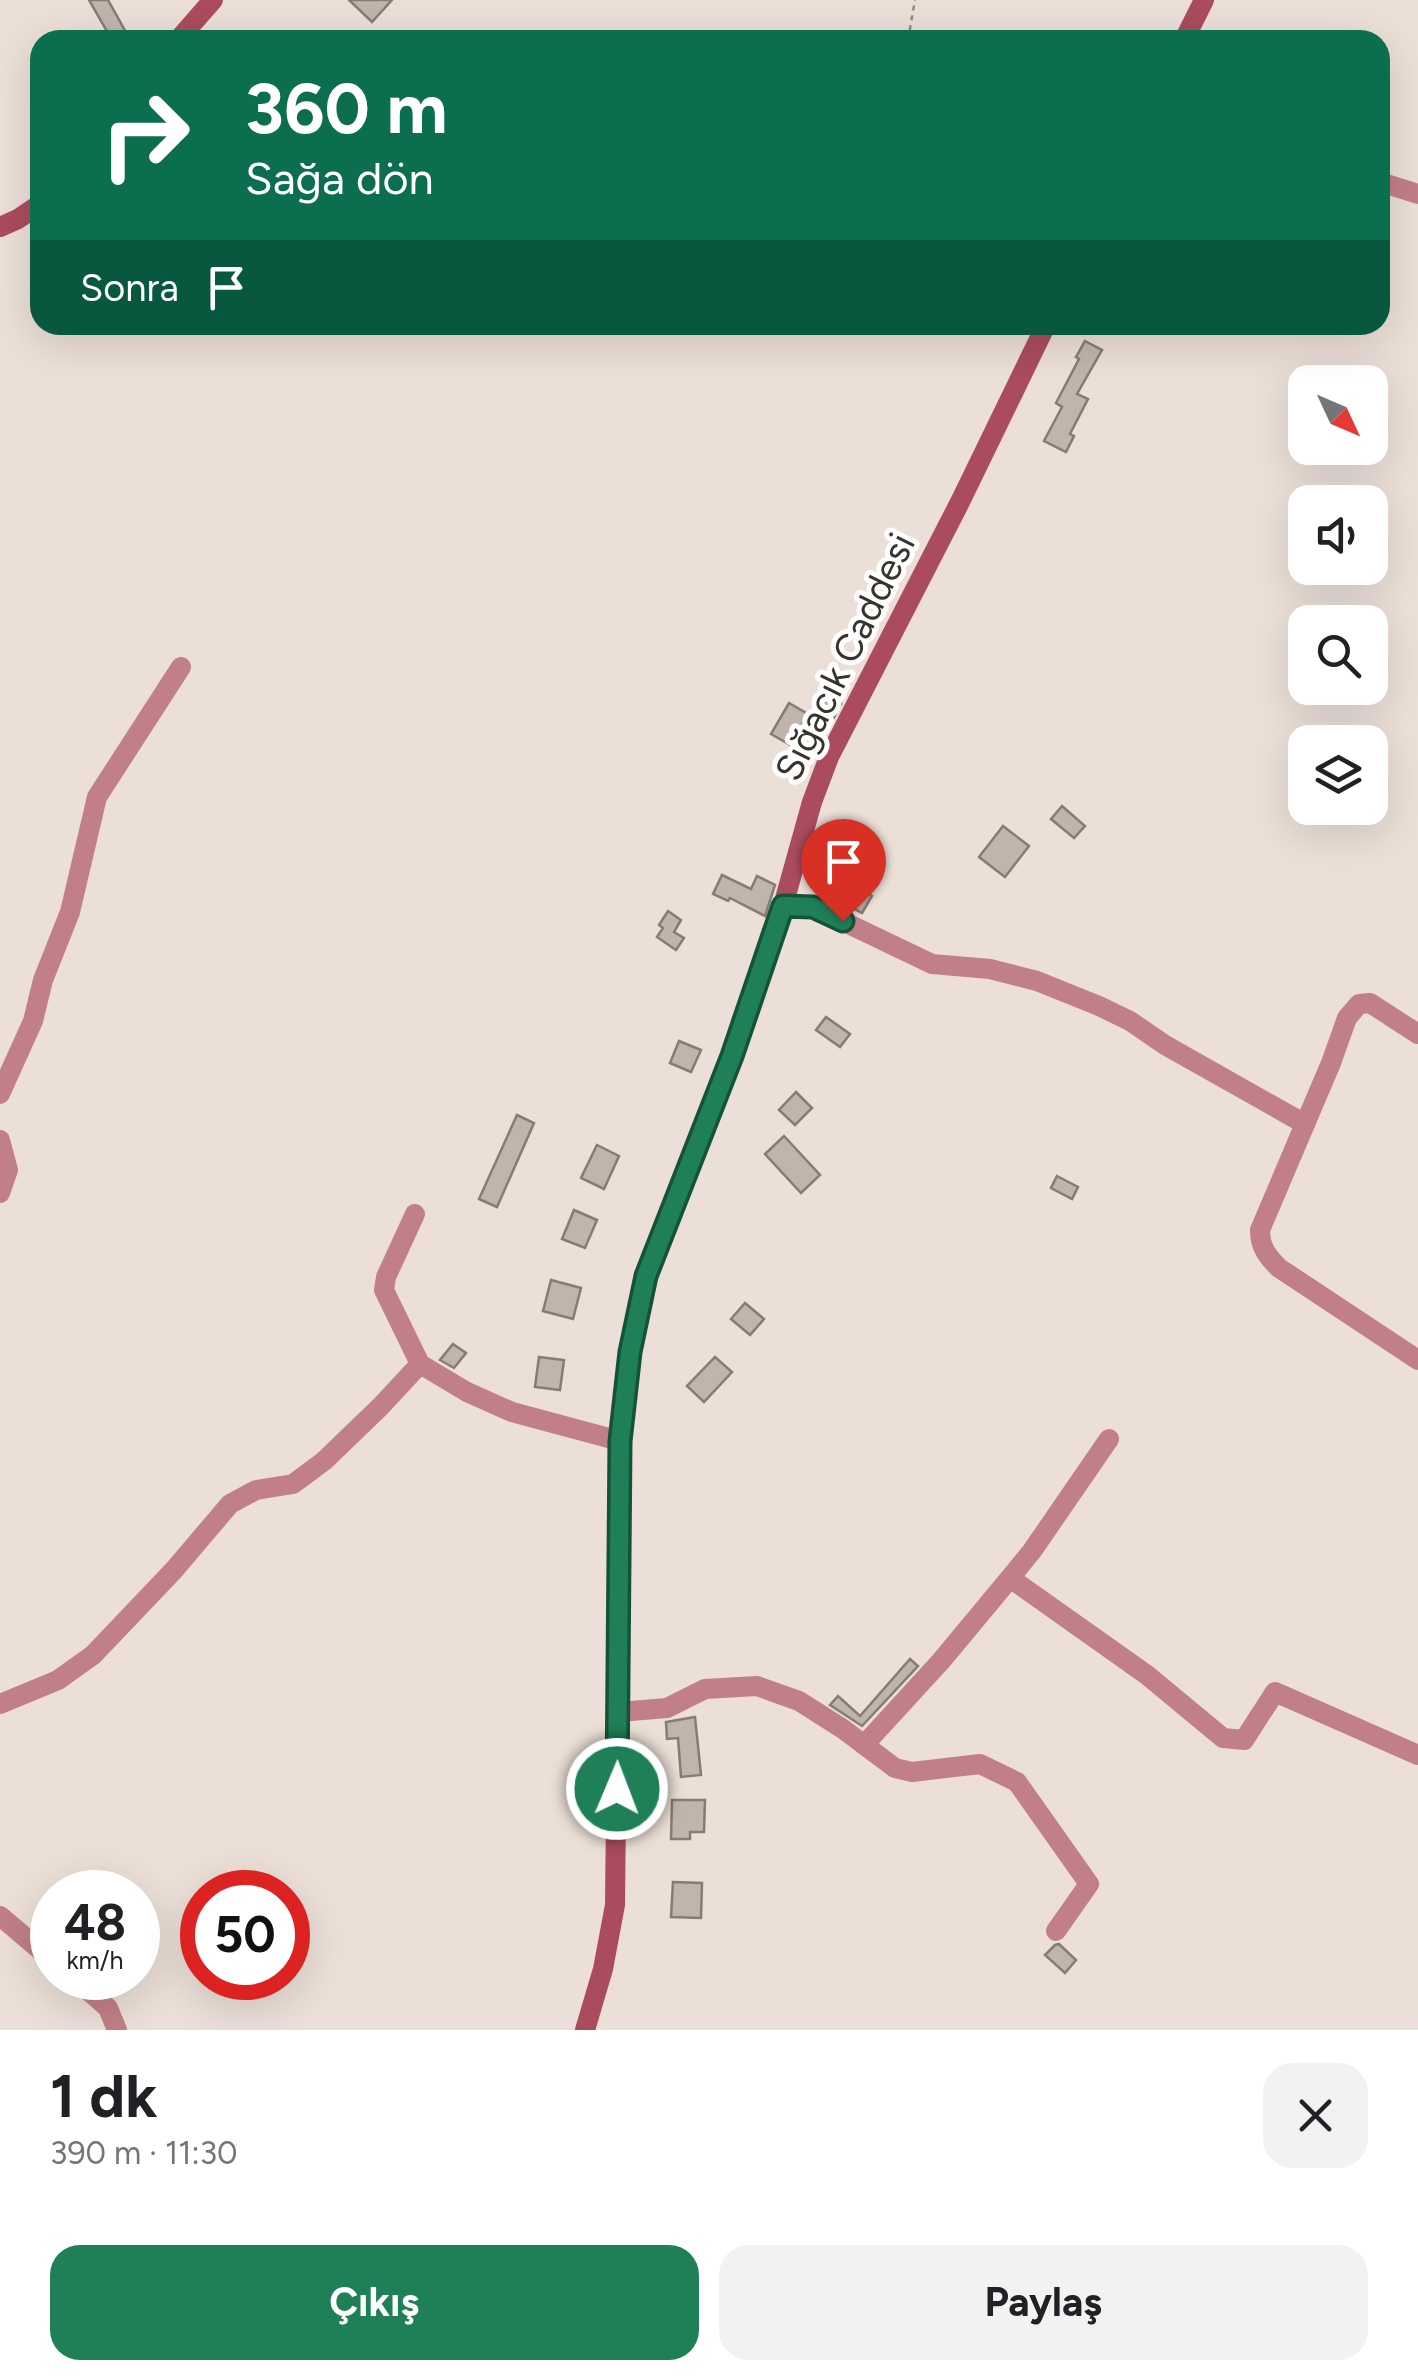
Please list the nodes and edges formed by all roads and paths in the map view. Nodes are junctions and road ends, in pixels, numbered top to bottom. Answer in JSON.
{"nodes":[{"id":1,"x":213,"y":0,"type":"edge"},
{"id":2,"x":915,"y":0,"type":"edge"},
{"id":3,"x":1204,"y":0,"type":"edge"},
{"id":4,"x":187,"y":30,"type":"edge"},
{"id":5,"x":910,"y":30,"type":"edge"},
{"id":6,"x":1189,"y":30,"type":"edge"},
{"id":7,"x":1390,"y":185,"type":"edge"},
{"id":8,"x":1418,"y":194,"type":"edge"},
{"id":9,"x":30,"y":211,"type":"edge"},
{"id":10,"x":0,"y":226,"type":"edge"},
{"id":11,"x":1041,"y":335,"type":"edge"},
{"id":12,"x":182,"y":667,"type":"dead end"},
{"id":13,"x":783,"y":906,"type":"junction"},
{"id":14,"x":1418,"y":1034,"type":"edge"},
{"id":15,"x":0,"y":1094,"type":"edge"},
{"id":16,"x":1305,"y":1124,"type":"junction"},
{"id":17,"x":0,"y":1140,"type":"edge"},
{"id":18,"x":0,"y":1193,"type":"edge"},
{"id":19,"x":415,"y":1214,"type":"dead end"},
{"id":20,"x":1418,"y":1360,"type":"edge"},
{"id":21,"x":420,"y":1364,"type":"junction"},
{"id":22,"x":1109,"y":1438,"type":"dead end"},
{"id":23,"x":620,"y":1441,"type":"junction"},
{"id":24,"x":1010,"y":1578,"type":"junction"},
{"id":25,"x":0,"y":1704,"type":"edge"},
{"id":26,"x":618,"y":1712,"type":"junction"},
{"id":27,"x":864,"y":1745,"type":"junction"},
{"id":28,"x":1418,"y":1755,"type":"edge"},
{"id":29,"x":0,"y":1916,"type":"edge"},
{"id":30,"x":1056,"y":1931,"type":"dead end"},
{"id":31,"x":30,"y":1941,"type":"edge"},
{"id":32,"x":99,"y":2000,"type":"edge"},
{"id":33,"x":117,"y":2030,"type":"edge"},
{"id":34,"x":586,"y":2030,"type":"edge"}],
"edges":[{"from":1,"to":4,"type":"main road"},
{"from":2,"to":5,"type":"path"},
{"from":3,"to":6,"type":"main road"},
{"from":7,"to":8,"type":"street"},
{"from":9,"to":10,"type":"main road"},
{"from":11,"to":13,"type":"main road","name":"Sığacık Caddesi"},
{"from":12,"to":15,"type":"street"},
{"from":13,"to":16,"type":"street"},
{"from":13,"to":23,"type":"main road","name":"Sığacık Caddesi"},
{"from":14,"to":16,"type":"street"},
{"from":16,"to":20,"type":"street"},
{"from":17,"to":18,"type":"street"},
{"from":19,"to":21,"type":"street"},
{"from":21,"to":23,"type":"street"},
{"from":21,"to":25,"type":"street"},
{"from":22,"to":24,"type":"street"},
{"from":23,"to":26,"type":"main road","name":"Sığacık Caddesi"},
{"from":24,"to":27,"type":"street"},
{"from":24,"to":28,"type":"street"},
{"from":26,"to":27,"type":"street"},
{"from":26,"to":34,"type":"main road","name":"Sığacık Caddesi"},
{"from":27,"to":30,"type":"street"},
{"from":29,"to":31,"type":"street"},
{"from":32,"to":33,"type":"street"}]}
